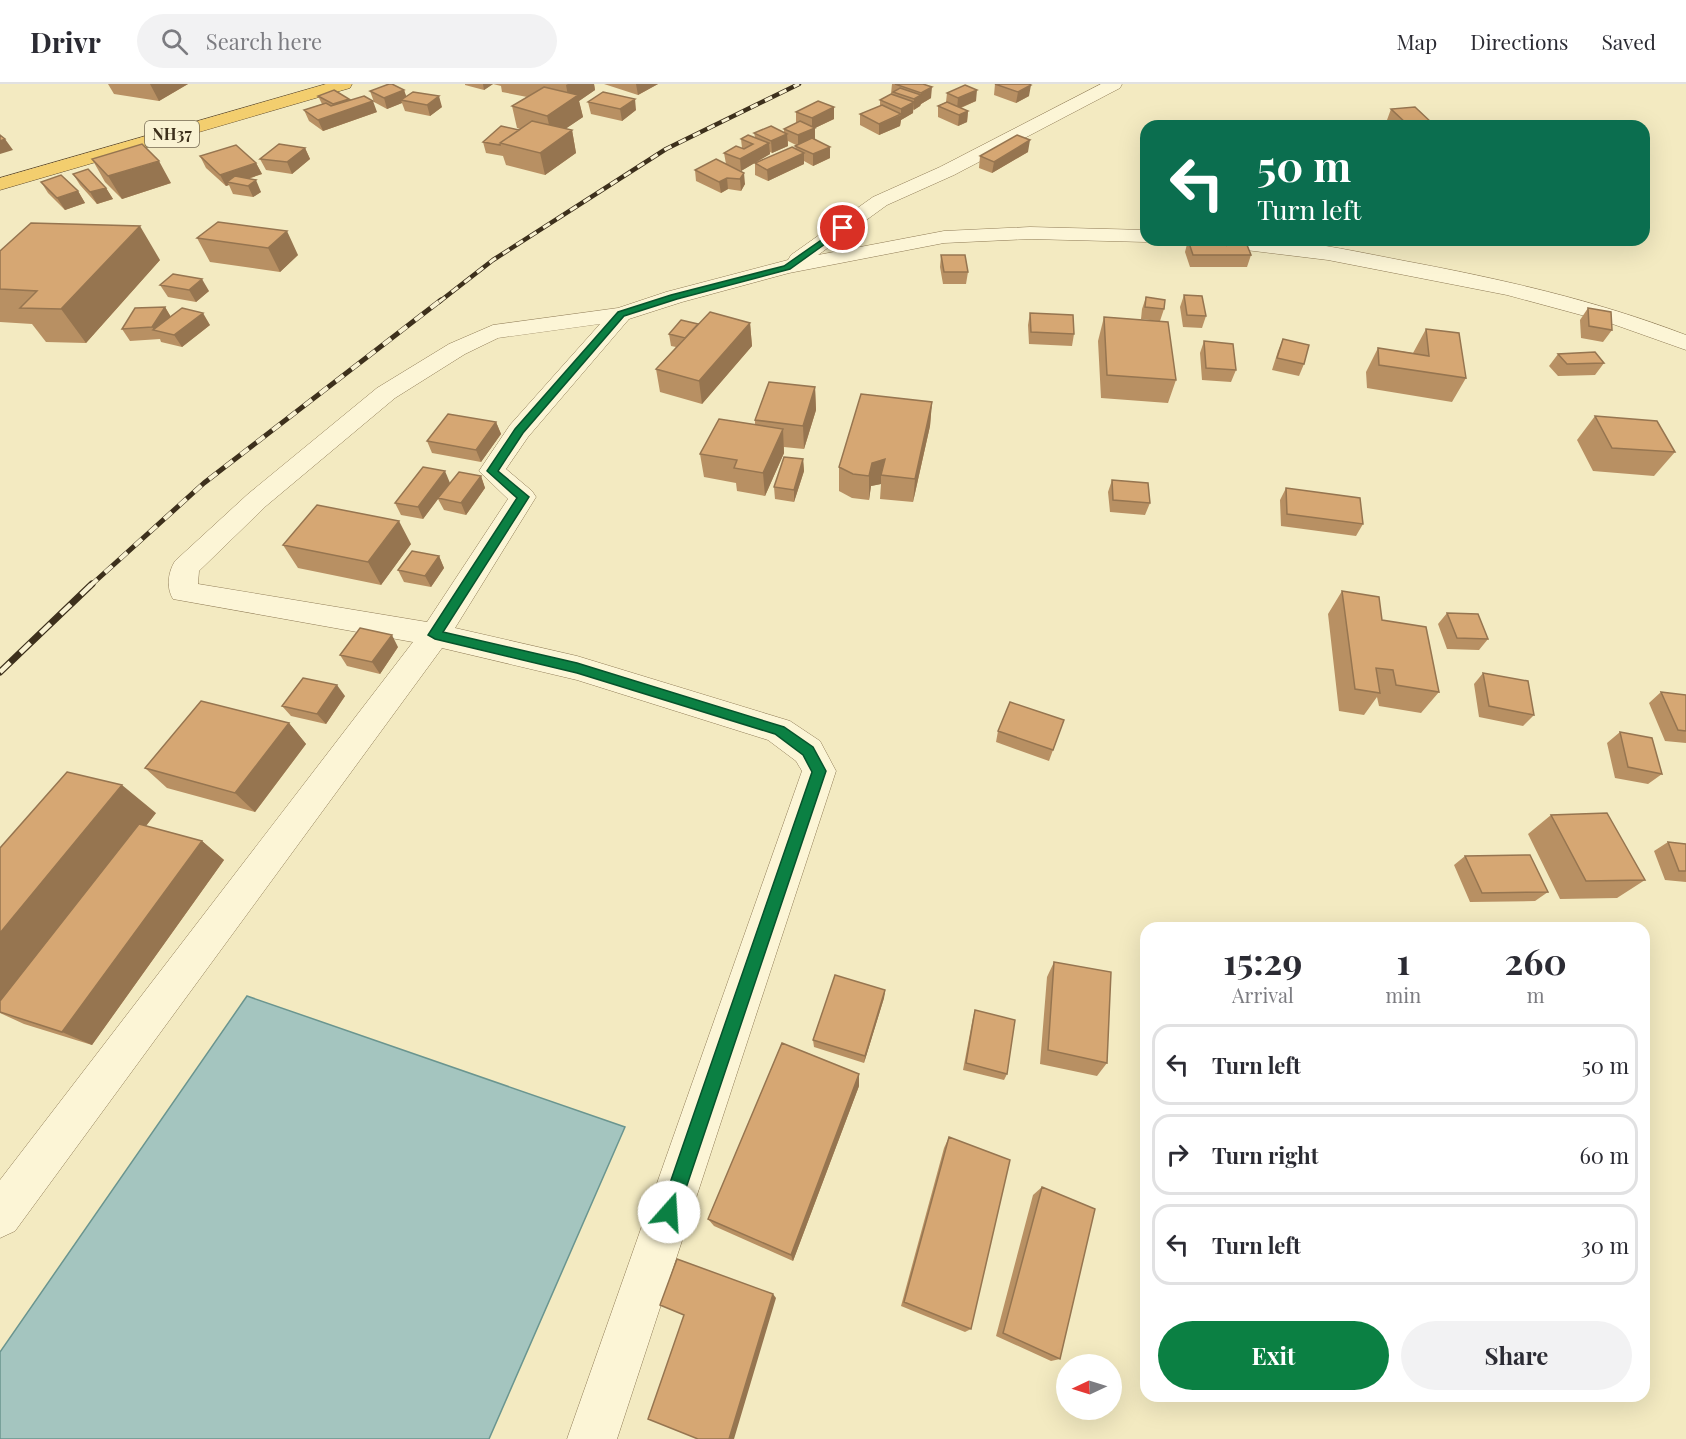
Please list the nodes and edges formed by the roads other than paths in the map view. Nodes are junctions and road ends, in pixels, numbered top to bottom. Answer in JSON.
{"nodes":[{"id":1,"x":344,"y":84,"type":"edge"},
{"id":2,"x":1114,"y":84,"type":"edge"},
{"id":3,"x":0,"y":184,"type":"edge"},
{"id":4,"x":1140,"y":236,"type":"edge"},
{"id":5,"x":1260,"y":246,"type":"edge"},
{"id":6,"x":787,"y":267,"type":"junction"},
{"id":7,"x":621,"y":314,"type":"junction"},
{"id":8,"x":1686,"y":343,"type":"edge"},
{"id":9,"x":435,"y":635,"type":"junction"},
{"id":10,"x":0,"y":1216,"type":"edge"},
{"id":11,"x":592,"y":1439,"type":"edge"}],
"edges":[{"from":1,"to":3,"type":"highway","number":"NH37"},
{"from":2,"to":6,"type":"street"},
{"from":4,"to":6,"type":"street"},
{"from":5,"to":8,"type":"street"},
{"from":6,"to":7,"type":"street"},
{"from":7,"to":9,"type":"street"},
{"from":7,"to":9,"type":"street"},
{"from":9,"to":10,"type":"street"},
{"from":9,"to":11,"type":"street"}]}
